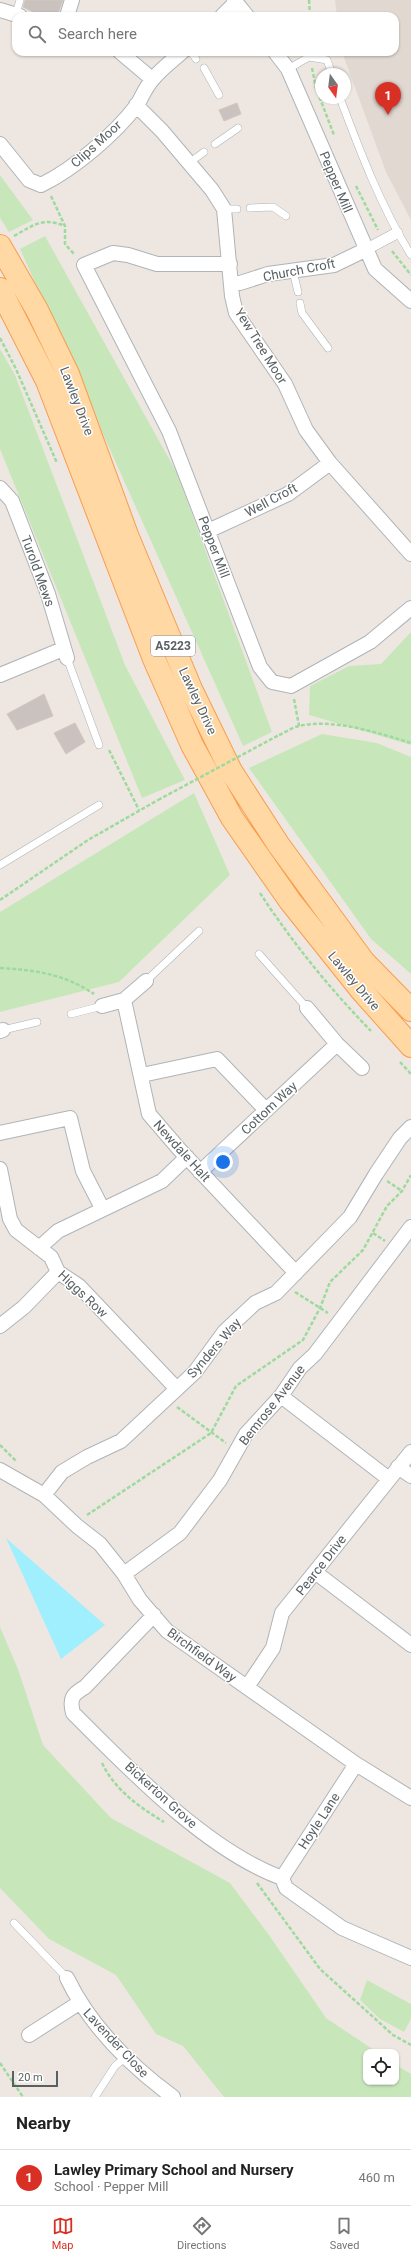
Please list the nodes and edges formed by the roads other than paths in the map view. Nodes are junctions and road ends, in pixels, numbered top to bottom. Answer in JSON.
{"nodes":[{"id":1,"x":20,"y":0,"type":"edge"},
{"id":2,"x":72,"y":0,"type":"edge"},
{"id":3,"x":235,"y":1,"type":"edge"},
{"id":4,"x":0,"y":10,"type":"edge"},
{"id":5,"x":18,"y":12,"type":"edge"},
{"id":6,"x":69,"y":12,"type":"edge"},
{"id":7,"x":225,"y":12,"type":"edge"},
{"id":8,"x":244,"y":12,"type":"edge"},
{"id":9,"x":12,"y":13,"type":"edge"},
{"id":10,"x":125,"y":56,"type":"edge"},
{"id":11,"x":178,"y":56,"type":"edge"},
{"id":12,"x":194,"y":56,"type":"edge"},
{"id":13,"x":278,"y":56,"type":"edge"},
{"id":14,"x":196,"y":59,"type":"dead end"},
{"id":15,"x":204,"y":68,"type":"dead end"},
{"id":16,"x":330,"y":68,"type":"edge"},
{"id":17,"x":288,"y":69,"type":"junction"},
{"id":18,"x":152,"y":79,"type":"junction"},
{"id":19,"x":219,"y":95,"type":"dead end"},
{"id":20,"x":342,"y":104,"type":"edge"},
{"id":21,"x":136,"y":105,"type":"junction"},
{"id":22,"x":238,"y":128,"type":"dead end"},
{"id":23,"x":0,"y":144,"type":"edge"},
{"id":24,"x":215,"y":144,"type":"dead end"},
{"id":25,"x":204,"y":152,"type":"dead end"},
{"id":26,"x":189,"y":163,"type":"junction"},
{"id":27,"x":250,"y":208,"type":"dead end"},
{"id":28,"x":286,"y":216,"type":"dead end"},
{"id":29,"x":397,"y":233,"type":"junction"},
{"id":30,"x":6,"y":241,"type":"edge"},
{"id":31,"x":365,"y":250,"type":"junction"},
{"id":32,"x":411,"y":255,"type":"edge"},
{"id":33,"x":230,"y":264,"type":"junction"},
{"id":34,"x":293,"y":271,"type":"junction"},
{"id":35,"x":231,"y":283,"type":"junction"},
{"id":36,"x":0,"y":289,"type":"edge"},
{"id":37,"x":298,"y":292,"type":"dead end"},
{"id":38,"x":411,"y":301,"type":"edge"},
{"id":39,"x":300,"y":303,"type":"dead end"},
{"id":40,"x":328,"y":348,"type":"dead end"},
{"id":41,"x":330,"y":463,"type":"junction"},
{"id":42,"x":0,"y":488,"type":"edge"},
{"id":43,"x":208,"y":531,"type":"junction"},
{"id":44,"x":411,"y":554,"type":"edge"},
{"id":45,"x":411,"y":608,"type":"edge"},
{"id":46,"x":65,"y":654,"type":"junction"},
{"id":47,"x":0,"y":675,"type":"edge"},
{"id":48,"x":99,"y":745,"type":"dead end"},
{"id":49,"x":99,"y":805,"type":"dead end"},
{"id":50,"x":0,"y":864,"type":"edge"},
{"id":51,"x":199,"y":930,"type":"dead end"},
{"id":52,"x":259,"y":954,"type":"dead end"},
{"id":53,"x":146,"y":981,"type":"joint"},
{"id":54,"x":124,"y":1000,"type":"junction"},
{"id":55,"x":106,"y":1005,"type":"joint"},
{"id":56,"x":307,"y":1008,"type":"joint"},
{"id":57,"x":411,"y":1010,"type":"edge"},
{"id":58,"x":71,"y":1014,"type":"dead end"},
{"id":59,"x":38,"y":1022,"type":"dead end"},
{"id":60,"x":2,"y":1030,"type":"edge"},
{"id":61,"x":336,"y":1044,"type":"junction"},
{"id":62,"x":411,"y":1046,"type":"edge"},
{"id":63,"x":362,"y":1068,"type":"dead end"},
{"id":64,"x":142,"y":1075,"type":"junction"},
{"id":65,"x":266,"y":1110,"type":"junction"},
{"id":66,"x":411,"y":1127,"type":"edge"},
{"id":67,"x":0,"y":1133,"type":"edge"},
{"id":68,"x":187,"y":1157,"type":"junction"},
{"id":69,"x":0,"y":1170,"type":"edge"},
{"id":70,"x":200,"y":1172,"type":"junction"},
{"id":71,"x":102,"y":1208,"type":"junction"},
{"id":72,"x":411,"y":1227,"type":"edge"},
{"id":73,"x":39,"y":1248,"type":"junction"},
{"id":74,"x":58,"y":1272,"type":"junction"},
{"id":75,"x":296,"y":1273,"type":"junction"},
{"id":76,"x":0,"y":1326,"type":"edge"},
{"id":77,"x":172,"y":1394,"type":"junction"},
{"id":78,"x":281,"y":1396,"type":"junction"},
{"id":79,"x":411,"y":1452,"type":"edge"},
{"id":80,"x":398,"y":1467,"type":"junction"},
{"id":81,"x":0,"y":1470,"type":"edge"},
{"id":82,"x":411,"y":1476,"type":"edge"},
{"id":83,"x":388,"y":1479,"type":"junction"},
{"id":84,"x":44,"y":1495,"type":"junction"},
{"id":85,"x":315,"y":1572,"type":"junction"},
{"id":86,"x":124,"y":1574,"type":"junction"},
{"id":87,"x":154,"y":1614,"type":"junction"},
{"id":88,"x":411,"y":1645,"type":"edge"},
{"id":89,"x":247,"y":1687,"type":"junction"},
{"id":90,"x":356,"y":1764,"type":"junction"},
{"id":91,"x":411,"y":1798,"type":"edge"},
{"id":92,"x":282,"y":1878,"type":"junction"},
{"id":93,"x":14,"y":1923,"type":"dead end"},
{"id":94,"x":411,"y":1958,"type":"edge"},
{"id":95,"x":67,"y":1978,"type":"joint"},
{"id":96,"x":79,"y":2003,"type":"junction"},
{"id":97,"x":29,"y":2035,"type":"dead end"},
{"id":98,"x":126,"y":2057,"type":"junction"},
{"id":99,"x":95,"y":2097,"type":"edge"},
{"id":100,"x":173,"y":2097,"type":"edge"}],
"edges":[{"from":1,"to":5,"type":"lane"},
{"from":2,"to":6,"type":"street"},
{"from":3,"to":7,"type":"street"},
{"from":3,"to":8,"type":"street"},
{"from":4,"to":9,"type":"street"},
{"from":10,"to":18,"type":"street"},
{"from":11,"to":18,"type":"street","name":"Clips Moor"},
{"from":12,"to":14,"type":"lane"},
{"from":13,"to":17,"type":"street","name":"Pepper Mill"},
{"from":15,"to":19,"type":"lane"},
{"from":16,"to":17,"type":"lane"},
{"from":17,"to":31,"type":"street","name":"Pepper Mill"},
{"from":18,"to":21,"type":"street","name":"Clips Moor"},
{"from":20,"to":29,"type":"lane"},
{"from":21,"to":23,"type":"street","name":"Clips Moor"},
{"from":21,"to":26,"type":"street","name":"Yew Tree Moor"},
{"from":22,"to":24,"type":"lane"},
{"from":25,"to":26,"type":"lane"},
{"from":26,"to":33,"type":"street","name":"Yew Tree Moor"},
{"from":27,"to":28,"type":"lane"},
{"from":29,"to":31,"type":"street"},
{"from":29,"to":32,"type":"lane"},
{"from":30,"to":57,"type":"main road","name":"Lawley Drive","number":"A5223"},
{"from":31,"to":34,"type":"street","name":"Church Croft"},
{"from":31,"to":38,"type":"street","name":"Pepper Mill"},
{"from":33,"to":35,"type":"street","name":"Yew Tree Moor"},
{"from":33,"to":43,"type":"street","name":"Pepper Mill"},
{"from":34,"to":35,"type":"street","name":"Church Croft"},
{"from":34,"to":37,"type":"lane"},
{"from":35,"to":41,"type":"street","name":"Yew Tree Moor"},
{"from":36,"to":62,"type":"main road","name":"Lawley Drive","number":"A5223"},
{"from":39,"to":40,"type":"lane"},
{"from":41,"to":43,"type":"street","name":"Well Croft"},
{"from":41,"to":44,"type":"street","name":"Yew Tree Moor"},
{"from":42,"to":46,"type":"street","name":"Turold Mews"},
{"from":43,"to":45,"type":"street","name":"Pepper Mill"},
{"from":46,"to":47,"type":"street"},
{"from":46,"to":48,"type":"lane"},
{"from":49,"to":50,"type":"lane"},
{"from":51,"to":53,"type":"lane"},
{"from":52,"to":56,"type":"lane"},
{"from":53,"to":54,"type":"street"},
{"from":54,"to":55,"type":"street"},
{"from":54,"to":64,"type":"street","name":"Newdale Halt"},
{"from":55,"to":58,"type":"lane"},
{"from":56,"to":61,"type":"street"},
{"from":59,"to":60,"type":"lane"},
{"from":61,"to":63,"type":"street"},
{"from":61,"to":65,"type":"street","name":"Cottom Way"},
{"from":64,"to":65,"type":"street"},
{"from":64,"to":68,"type":"street","name":"Newdale Halt"},
{"from":65,"to":70,"type":"street","name":"Cottom Way"},
{"from":66,"to":75,"type":"street","name":"Synders Way"},
{"from":67,"to":71,"type":"street"},
{"from":68,"to":70,"type":"street","name":"Newdale Halt"},
{"from":68,"to":71,"type":"street"},
{"from":69,"to":73,"type":"street","name":"Higgs Row"},
{"from":70,"to":75,"type":"street","name":"Newdale Halt"},
{"from":71,"to":73,"type":"street"},
{"from":72,"to":78,"type":"street","name":"Bemrose Avenue"},
{"from":73,"to":74,"type":"street","name":"Higgs Row"},
{"from":74,"to":76,"type":"street"},
{"from":74,"to":77,"type":"street","name":"Higgs Row"},
{"from":75,"to":77,"type":"street","name":"Synders Way"},
{"from":77,"to":84,"type":"street","name":"Synders Way"},
{"from":78,"to":83,"type":"street"},
{"from":78,"to":86,"type":"street","name":"Bemrose Avenue"},
{"from":79,"to":80,"type":"street","name":"Pearce Drive"},
{"from":80,"to":82,"type":"street"},
{"from":80,"to":83,"type":"street","name":"Pearce Drive"},
{"from":81,"to":84,"type":"street","name":"Birchfield Way"},
{"from":83,"to":85,"type":"street","name":"Pearce Drive"},
{"from":84,"to":86,"type":"street","name":"Birchfield Way"},
{"from":85,"to":88,"type":"street"},
{"from":85,"to":89,"type":"street","name":"Pearce Drive"},
{"from":86,"to":87,"type":"street","name":"Birchfield Way"},
{"from":87,"to":89,"type":"street","name":"Birchfield Way"},
{"from":87,"to":92,"type":"street","name":"Bickerton Grove"},
{"from":89,"to":90,"type":"street","name":"Birchfield Way"},
{"from":90,"to":91,"type":"street","name":"Birchfield Way"},
{"from":90,"to":92,"type":"street","name":"Hoyle Lane"},
{"from":92,"to":94,"type":"street","name":"Bickerton Grove"},
{"from":93,"to":95,"type":"lane","name":"Lavender Close"},
{"from":95,"to":96,"type":"street","name":"Lavender Close"},
{"from":96,"to":97,"type":"street","name":"Lavender Close"},
{"from":96,"to":98,"type":"street","name":"Lavender Close"},
{"from":98,"to":99,"type":"lane"},
{"from":98,"to":100,"type":"street","name":"Lavender Close"}]}
